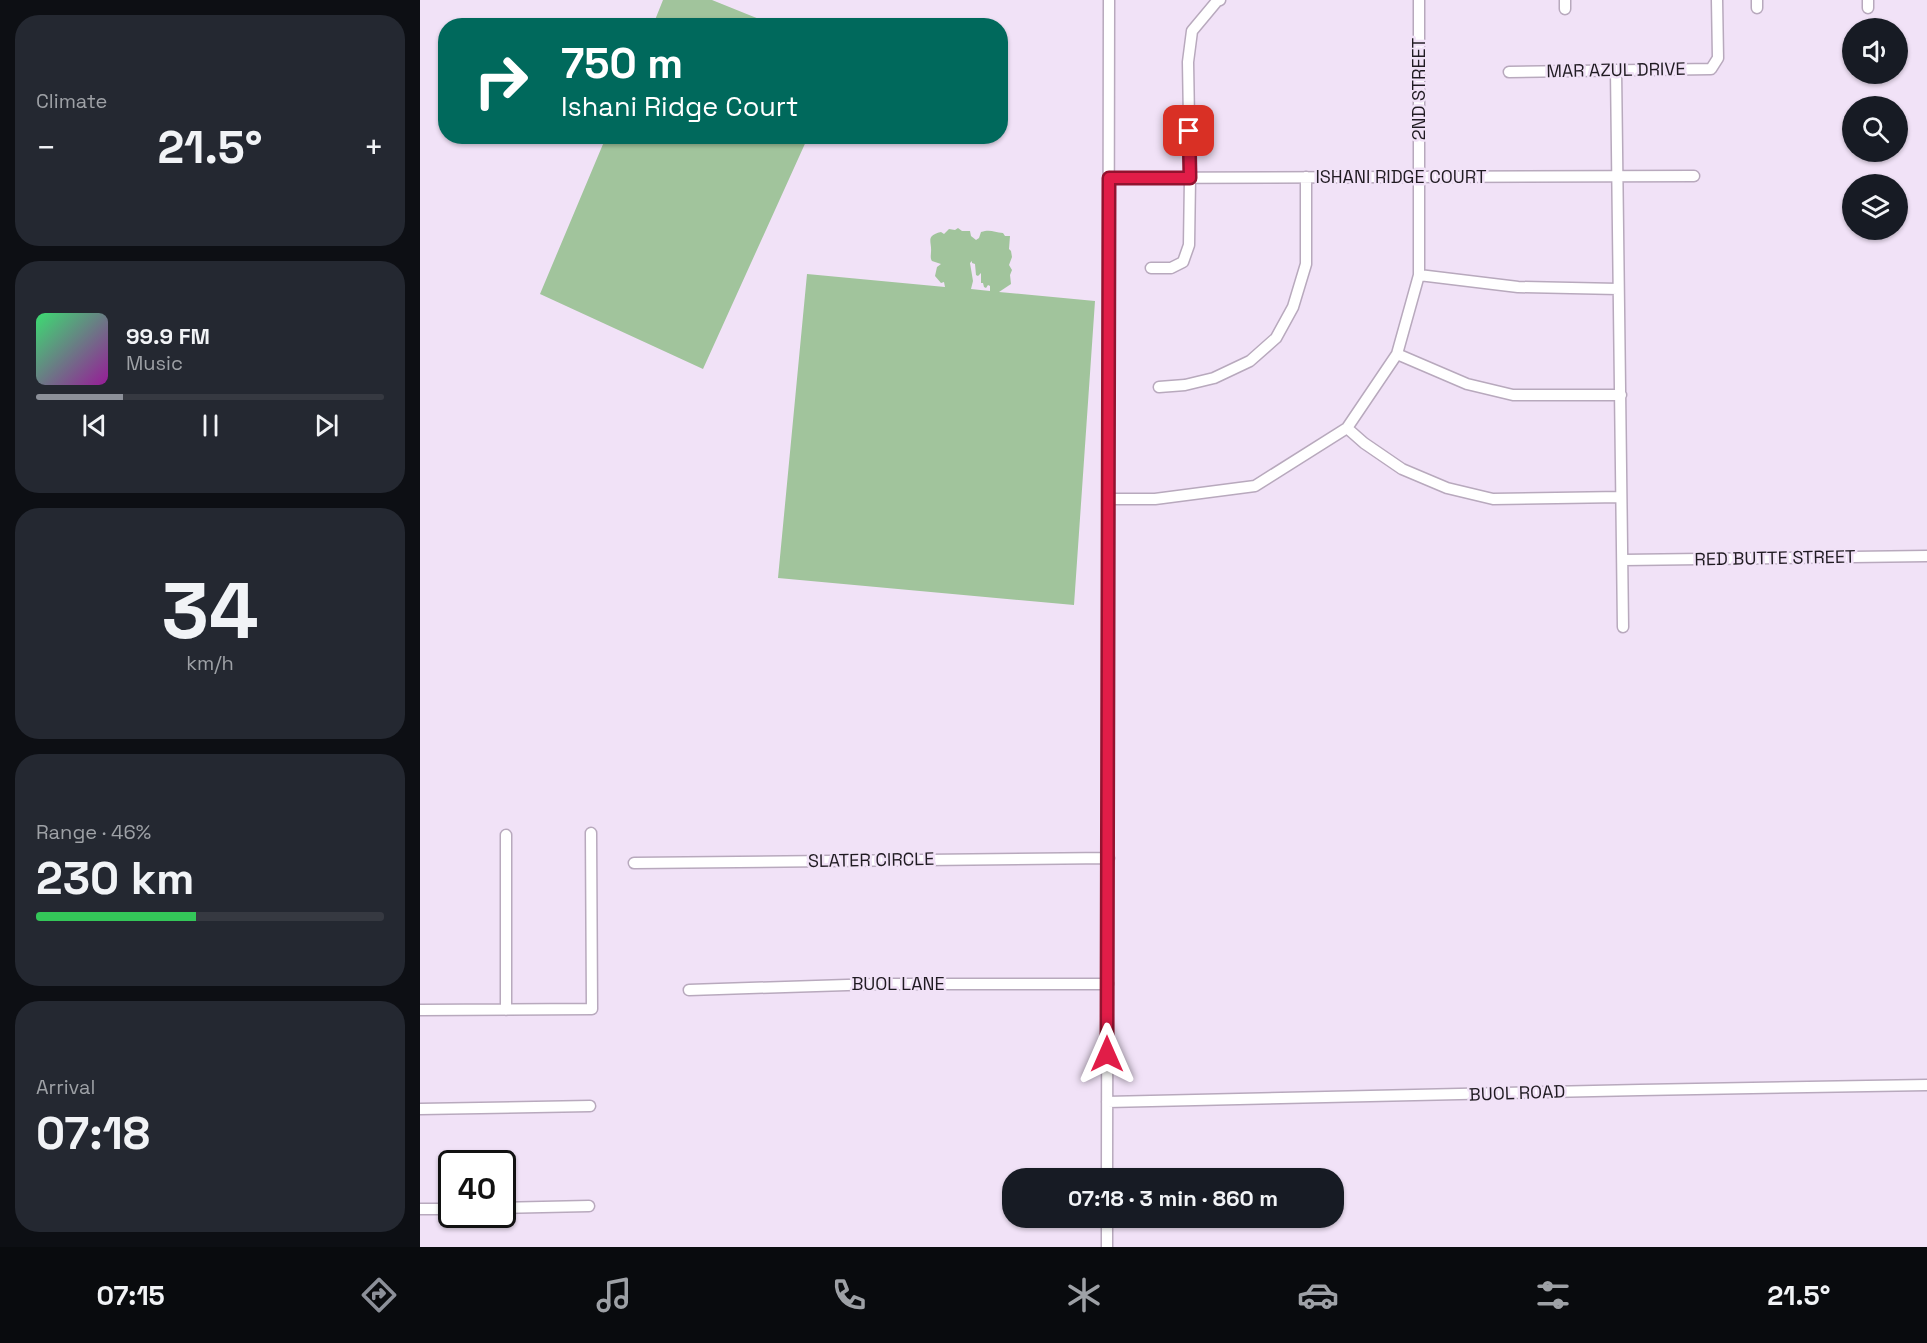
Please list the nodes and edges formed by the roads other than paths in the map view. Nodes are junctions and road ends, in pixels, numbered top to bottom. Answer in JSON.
{"nodes":[{"id":1,"x":1109,"y":0,"type":"edge"},
{"id":2,"x":1220,"y":0,"type":"edge"},
{"id":3,"x":1419,"y":0,"type":"edge"},
{"id":4,"x":1717,"y":0,"type":"edge"},
{"id":5,"x":1616,"y":70,"type":"junction"},
{"id":6,"x":1509,"y":72,"type":"dead end"},
{"id":7,"x":1694,"y":176,"type":"dead end"},
{"id":8,"x":1306,"y":177,"type":"junction"},
{"id":9,"x":1420,"y":177,"type":"junction"},
{"id":10,"x":1616,"y":177,"type":"junction"},
{"id":11,"x":1109,"y":178,"type":"junction"},
{"id":12,"x":1190,"y":178,"type":"junction"},
{"id":13,"x":1151,"y":268,"type":"dead end"},
{"id":14,"x":1419,"y":275,"type":"junction"},
{"id":15,"x":1617,"y":289,"type":"junction"},
{"id":16,"x":1397,"y":354,"type":"junction"},
{"id":17,"x":1159,"y":387,"type":"dead end"},
{"id":18,"x":1621,"y":395,"type":"junction"},
{"id":19,"x":1347,"y":428,"type":"junction"},
{"id":20,"x":1621,"y":497,"type":"junction"},
{"id":21,"x":1109,"y":499,"type":"junction"},
{"id":22,"x":1927,"y":556,"type":"edge"},
{"id":23,"x":1623,"y":560,"type":"junction"},
{"id":24,"x":1623,"y":627,"type":"dead end"},
{"id":25,"x":591,"y":833,"type":"dead end"},
{"id":26,"x":506,"y":835,"type":"dead end"},
{"id":27,"x":1109,"y":858,"type":"junction"},
{"id":28,"x":634,"y":863,"type":"dead end"},
{"id":29,"x":1108,"y":984,"type":"junction"},
{"id":30,"x":689,"y":990,"type":"dead end"},
{"id":31,"x":420,"y":1010,"type":"edge"},
{"id":32,"x":506,"y":1010,"type":"junction"},
{"id":33,"x":1927,"y":1086,"type":"edge"},
{"id":34,"x":1107,"y":1102,"type":"junction"},
{"id":35,"x":590,"y":1106,"type":"dead end"},
{"id":36,"x":420,"y":1109,"type":"edge"},
{"id":37,"x":1107,"y":1168,"type":"edge"},
{"id":38,"x":589,"y":1206,"type":"dead end"},
{"id":39,"x":516,"y":1208,"type":"edge"},
{"id":40,"x":420,"y":1209,"type":"edge"},
{"id":41,"x":438,"y":1209,"type":"edge"},
{"id":42,"x":1107,"y":1228,"type":"edge"},
{"id":43,"x":1107,"y":1247,"type":"edge"}],
"edges":[{"from":1,"to":11,"type":"street"},
{"from":2,"to":12,"type":"street"},
{"from":3,"to":9,"type":"street","name":"2ND STREET"},
{"from":4,"to":5,"type":"street","name":"MAR AZUL DRIVE"},
{"from":5,"to":6,"type":"street","name":"MAR AZUL DRIVE"},
{"from":5,"to":10,"type":"street"},
{"from":7,"to":10,"type":"street","name":"ISHANI RIDGE COURT"},
{"from":8,"to":9,"type":"street","name":"ISHANI RIDGE COURT"},
{"from":8,"to":12,"type":"street","name":"ISHANI RIDGE COURT"},
{"from":8,"to":17,"type":"street"},
{"from":9,"to":10,"type":"street","name":"ISHANI RIDGE COURT"},
{"from":9,"to":14,"type":"street","name":"2ND STREET"},
{"from":10,"to":15,"type":"street"},
{"from":11,"to":12,"type":"street","name":"ISHANI RIDGE COURT"},
{"from":11,"to":21,"type":"street"},
{"from":12,"to":13,"type":"street"},
{"from":14,"to":15,"type":"street"},
{"from":14,"to":16,"type":"street","name":"2ND STREET"},
{"from":15,"to":18,"type":"street"},
{"from":16,"to":18,"type":"street"},
{"from":16,"to":19,"type":"street","name":"2ND STREET"},
{"from":18,"to":20,"type":"street"},
{"from":19,"to":20,"type":"street"},
{"from":19,"to":21,"type":"street"},
{"from":20,"to":23,"type":"street"},
{"from":21,"to":27,"type":"street"},
{"from":22,"to":23,"type":"street","name":"RED BUTTE STREET"},
{"from":23,"to":24,"type":"street"},
{"from":25,"to":32,"type":"street"},
{"from":26,"to":32,"type":"street"},
{"from":27,"to":28,"type":"street","name":"SLATER CIRCLE"},
{"from":27,"to":29,"type":"street"},
{"from":29,"to":30,"type":"street","name":"BUOL LANE"},
{"from":29,"to":34,"type":"street"},
{"from":31,"to":32,"type":"street"},
{"from":33,"to":34,"type":"street","name":"BUOL ROAD"},
{"from":34,"to":37,"type":"street"},
{"from":35,"to":36,"type":"street"},
{"from":38,"to":39,"type":"street"},
{"from":40,"to":41,"type":"street"},
{"from":42,"to":43,"type":"street"}]}
